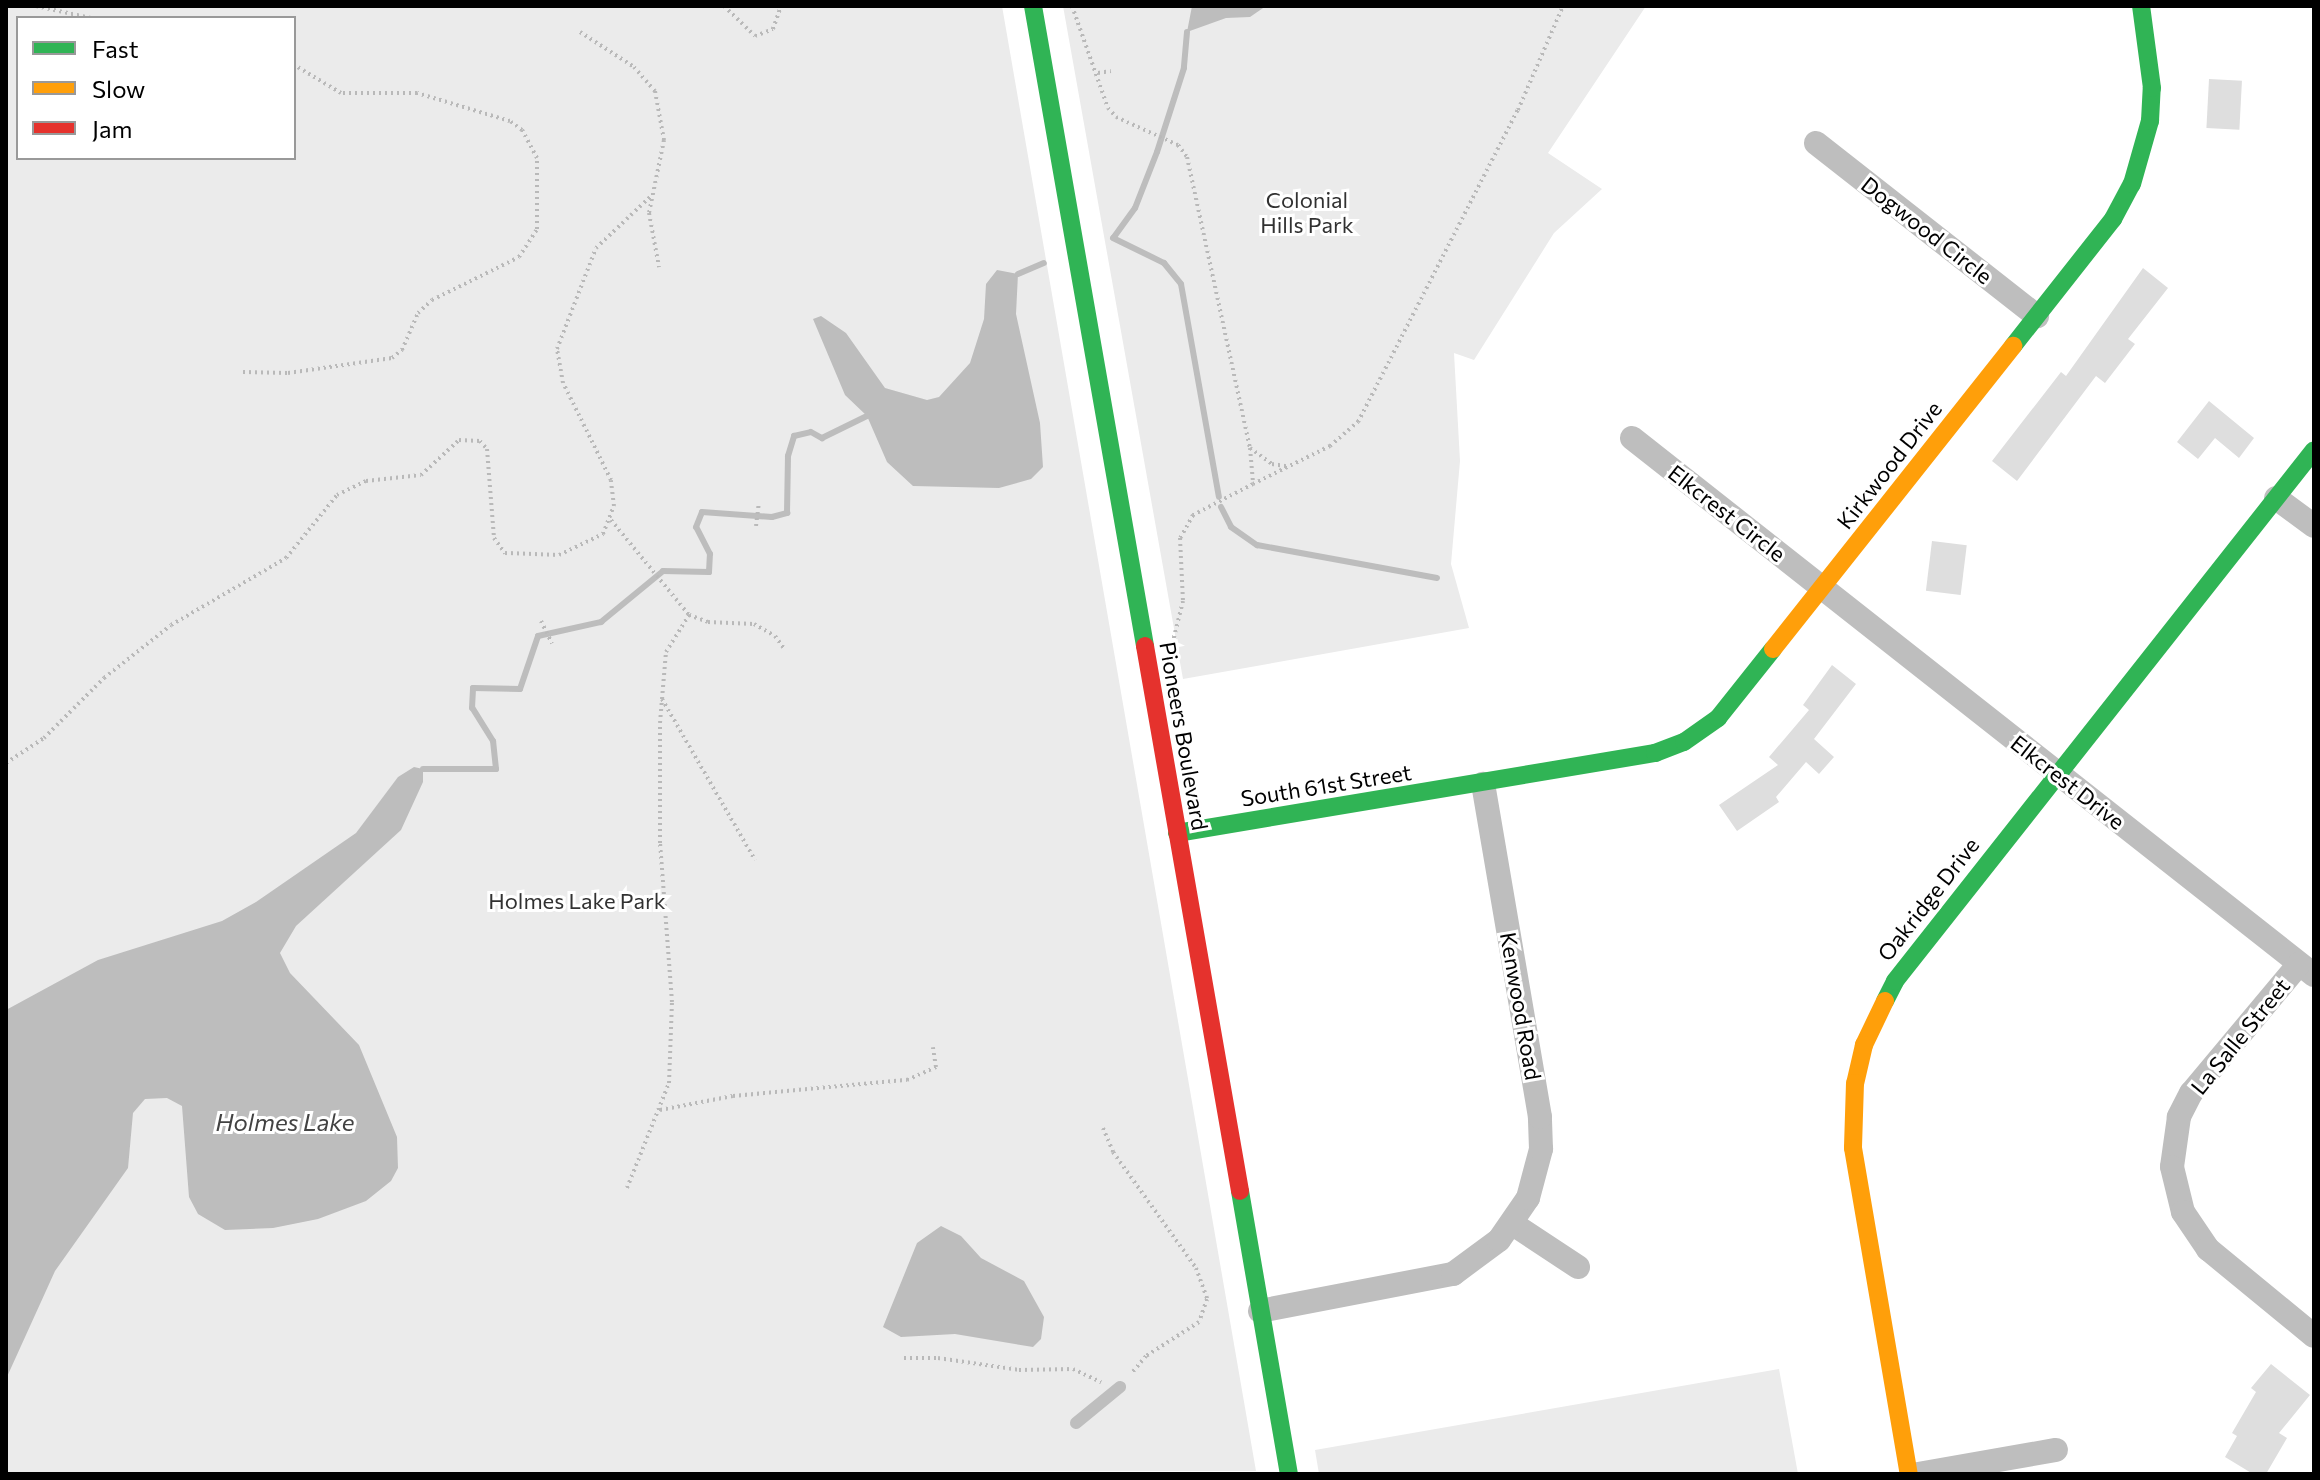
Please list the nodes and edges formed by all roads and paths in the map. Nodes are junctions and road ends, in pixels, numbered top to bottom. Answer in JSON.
{"nodes":[{"id":1,"x":36,"y":6,"type":"edge"},
{"id":2,"x":724,"y":6,"type":"edge"},
{"id":3,"x":781,"y":6,"type":"edge"},
{"id":4,"x":1033,"y":6,"type":"edge"},
{"id":5,"x":1072,"y":6,"type":"edge"},
{"id":6,"x":1563,"y":6,"type":"edge"},
{"id":7,"x":2141,"y":6,"type":"edge"},
{"id":8,"x":82,"y":16,"type":"edge"},
{"id":9,"x":580,"y":32,"type":"dead end"},
{"id":10,"x":296,"y":66,"type":"edge"},
{"id":11,"x":1111,"y":71,"type":"dead end"},
{"id":12,"x":1098,"y":73,"type":"junction"},
{"id":13,"x":1816,"y":143,"type":"dead end"},
{"id":14,"x":652,"y":195,"type":"junction"},
{"id":15,"x":659,"y":267,"type":"dead end"},
{"id":16,"x":2037,"y":316,"type":"junction"},
{"id":17,"x":243,"y":372,"type":"dead end"},
{"id":18,"x":1632,"y":438,"type":"dead end"},
{"id":19,"x":1250,"y":448,"type":"junction"},
{"id":20,"x":2314,"y":450,"type":"edge"},
{"id":21,"x":1291,"y":467,"type":"junction"},
{"id":22,"x":1253,"y":484,"type":"junction"},
{"id":23,"x":2276,"y":498,"type":"junction"},
{"id":24,"x":759,"y":502,"type":"dead end"},
{"id":25,"x":611,"y":520,"type":"junction"},
{"id":26,"x":756,"y":526,"type":"dead end"},
{"id":27,"x":2314,"y":526,"type":"edge"},
{"id":28,"x":1823,"y":588,"type":"junction"},
{"id":29,"x":689,"y":615,"type":"junction"},
{"id":30,"x":541,"y":621,"type":"dead end"},
{"id":31,"x":1173,"y":641,"type":"dead end"},
{"id":32,"x":552,"y":644,"type":"dead end"},
{"id":33,"x":785,"y":650,"type":"dead end"},
{"id":34,"x":661,"y":697,"type":"junction"},
{"id":35,"x":6,"y":763,"type":"edge"},
{"id":36,"x":2058,"y":773,"type":"junction"},
{"id":37,"x":1483,"y":784,"type":"junction"},
{"id":38,"x":1177,"y":833,"type":"junction"},
{"id":39,"x":755,"y":860,"type":"dead end"},
{"id":40,"x":2307,"y":970,"type":"edge"},
{"id":41,"x":933,"y":1047,"type":"dead end"},
{"id":42,"x":660,"y":1110,"type":"junction"},
{"id":43,"x":1103,"y":1128,"type":"dead end"},
{"id":44,"x":627,"y":1188,"type":"dead end"},
{"id":45,"x":1513,"y":1224,"type":"junction"},
{"id":46,"x":1578,"y":1267,"type":"dead end"},
{"id":47,"x":1260,"y":1311,"type":"junction"},
{"id":48,"x":2314,"y":1336,"type":"edge"},
{"id":49,"x":904,"y":1358,"type":"dead end"},
{"id":50,"x":1120,"y":1387,"type":"junction"},
{"id":51,"x":1076,"y":1423,"type":"dead end"},
{"id":52,"x":2056,"y":1450,"type":"dead end"},
{"id":53,"x":1289,"y":1474,"type":"edge"},
{"id":54,"x":1909,"y":1474,"type":"edge"},
{"id":55,"x":1918,"y":1474,"type":"edge"}],
"edges":[{"from":1,"to":8,"type":"path"},
{"from":2,"to":3,"type":"path"},
{"from":4,"to":38,"type":"street","name":"Pioneers Boulevard"},
{"from":5,"to":12,"type":"path"},
{"from":6,"to":21,"type":"path"},
{"from":7,"to":16,"type":"street","name":"Kirkwood Drive"},
{"from":9,"to":14,"type":"path"},
{"from":10,"to":17,"type":"path"},
{"from":11,"to":12,"type":"path"},
{"from":12,"to":19,"type":"path"},
{"from":13,"to":16,"type":"street","name":"Dogwood Circle"},
{"from":14,"to":15,"type":"path"},
{"from":14,"to":25,"type":"path"},
{"from":16,"to":28,"type":"street","name":"Kirkwood Drive"},
{"from":18,"to":28,"type":"street","name":"Elkcrest Circle"},
{"from":19,"to":21,"type":"path"},
{"from":19,"to":22,"type":"path"},
{"from":20,"to":23,"type":"street","name":"Oakridge Drive"},
{"from":21,"to":22,"type":"path"},
{"from":22,"to":31,"type":"path"},
{"from":23,"to":27,"type":"street"},
{"from":23,"to":36,"type":"street","name":"Oakridge Drive"},
{"from":24,"to":26,"type":"path"},
{"from":25,"to":29,"type":"path"},
{"from":25,"to":35,"type":"path"},
{"from":28,"to":36,"type":"street","name":"Elkcrest Drive"},
{"from":28,"to":37,"type":"street","name":"Kirkwood Drive"},
{"from":29,"to":33,"type":"path"},
{"from":29,"to":34,"type":"path"},
{"from":30,"to":32,"type":"path"},
{"from":34,"to":39,"type":"path"},
{"from":34,"to":42,"type":"path"},
{"from":36,"to":40,"type":"street","name":"Elkcrest Drive"},
{"from":36,"to":54,"type":"street","name":"Oakridge Drive"},
{"from":37,"to":38,"type":"street","name":"South 61st Street"},
{"from":37,"to":45,"type":"street","name":"Kenwood Road"},
{"from":38,"to":47,"type":"street","name":"Pioneers Boulevard"},
{"from":40,"to":48,"type":"street","name":"La Salle Street"},
{"from":41,"to":42,"type":"path"},
{"from":42,"to":44,"type":"path"},
{"from":43,"to":50,"type":"path"},
{"from":45,"to":46,"type":"street"},
{"from":45,"to":47,"type":"street"},
{"from":47,"to":53,"type":"street","name":"Pioneers Boulevard"},
{"from":49,"to":50,"type":"path"},
{"from":50,"to":51,"type":"lane"},
{"from":52,"to":55,"type":"street"}]}
